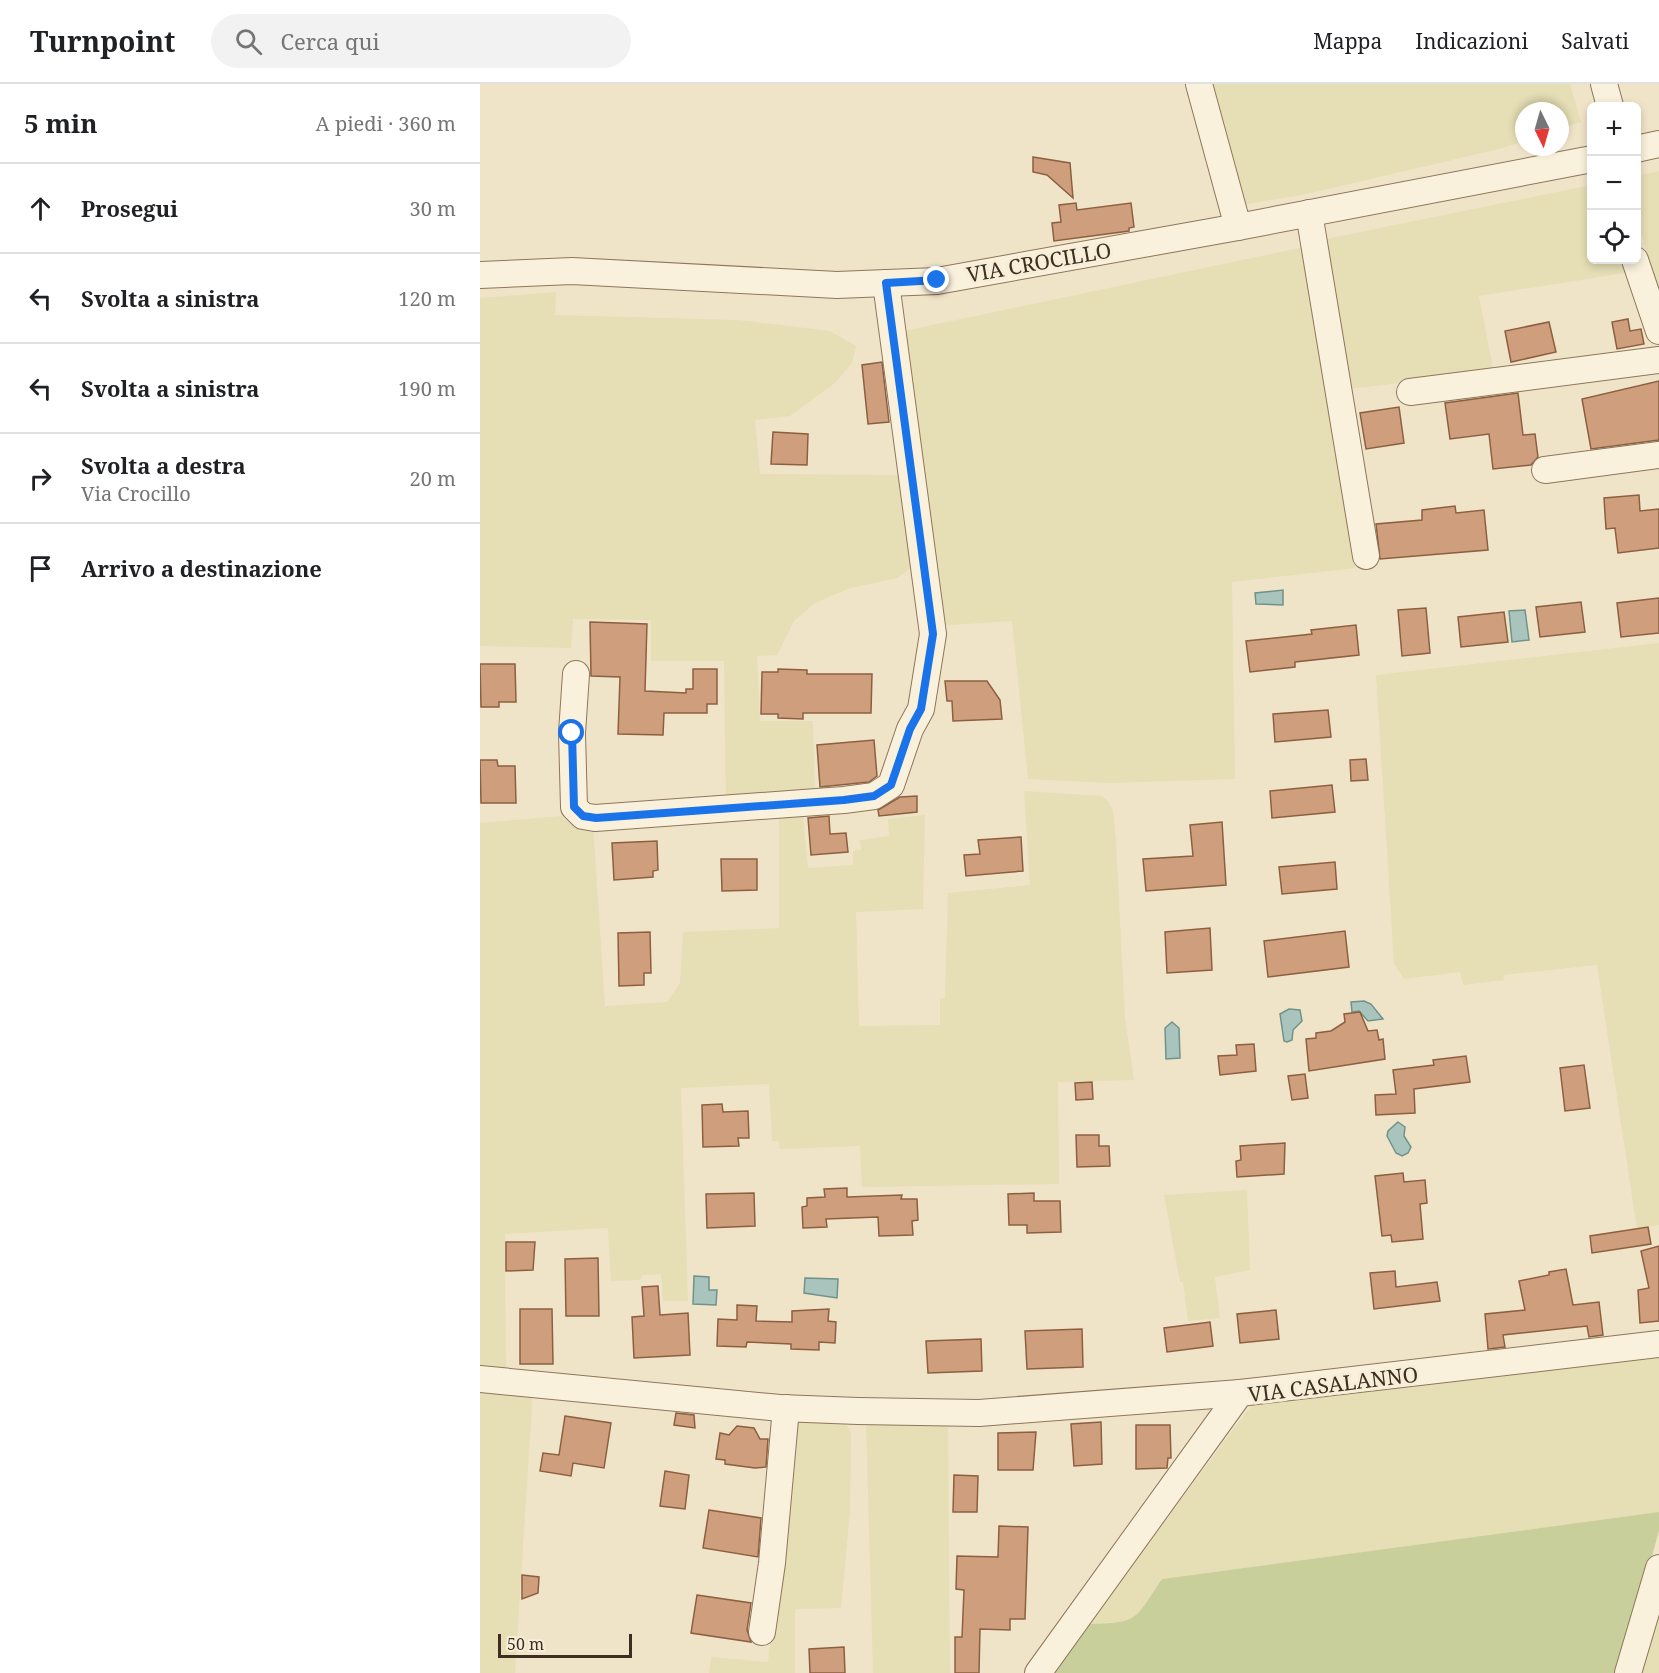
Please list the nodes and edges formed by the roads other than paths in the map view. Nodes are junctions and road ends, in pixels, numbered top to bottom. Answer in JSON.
{"nodes":[{"id":1,"x":1199,"y":84,"type":"edge"},
{"id":2,"x":1604,"y":84,"type":"edge"},
{"id":3,"x":1609,"y":102,"type":"edge"},
{"id":4,"x":1659,"y":144,"type":"edge"},
{"id":5,"x":1641,"y":148,"type":"edge"},
{"id":6,"x":1587,"y":160,"type":"edge"},
{"id":7,"x":1310,"y":213,"type":"junction"},
{"id":8,"x":1238,"y":227,"type":"junction"},
{"id":9,"x":1636,"y":264,"type":"edge"},
{"id":10,"x":480,"y":275,"type":"edge"},
{"id":11,"x":886,"y":283,"type":"junction"},
{"id":12,"x":1659,"y":331,"type":"edge"},
{"id":13,"x":1659,"y":360,"type":"edge"},
{"id":14,"x":1410,"y":392,"type":"dead end"},
{"id":15,"x":1659,"y":455,"type":"edge"},
{"id":16,"x":1545,"y":470,"type":"dead end"},
{"id":17,"x":1366,"y":556,"type":"dead end"},
{"id":18,"x":576,"y":674,"type":"dead end"},
{"id":19,"x":1659,"y":1344,"type":"edge"},
{"id":20,"x":480,"y":1379,"type":"edge"},
{"id":21,"x":1240,"y":1393,"type":"junction"},
{"id":22,"x":786,"y":1408,"type":"junction"},
{"id":23,"x":1659,"y":1568,"type":"edge"},
{"id":24,"x":762,"y":1632,"type":"dead end"},
{"id":25,"x":1038,"y":1673,"type":"edge"},
{"id":26,"x":1628,"y":1673,"type":"edge"}],
"edges":[{"from":1,"to":8,"type":"street"},
{"from":2,"to":3,"type":"street"},
{"from":4,"to":5,"type":"street"},
{"from":6,"to":7,"type":"street","name":"VIA CROCILLO"},
{"from":7,"to":8,"type":"street","name":"VIA CROCILLO"},
{"from":7,"to":17,"type":"street"},
{"from":8,"to":11,"type":"street","name":"VIA CROCILLO"},
{"from":9,"to":12,"type":"street"},
{"from":10,"to":11,"type":"street","name":"VIA CROCILLO"},
{"from":11,"to":18,"type":"street"},
{"from":13,"to":14,"type":"street"},
{"from":15,"to":16,"type":"street"},
{"from":19,"to":21,"type":"street","name":"VIA CASALANNO"},
{"from":20,"to":22,"type":"street"},
{"from":21,"to":22,"type":"street"},
{"from":21,"to":25,"type":"street","name":"VIA CASALANNO"},
{"from":22,"to":24,"type":"street"},
{"from":23,"to":26,"type":"street"}]}
